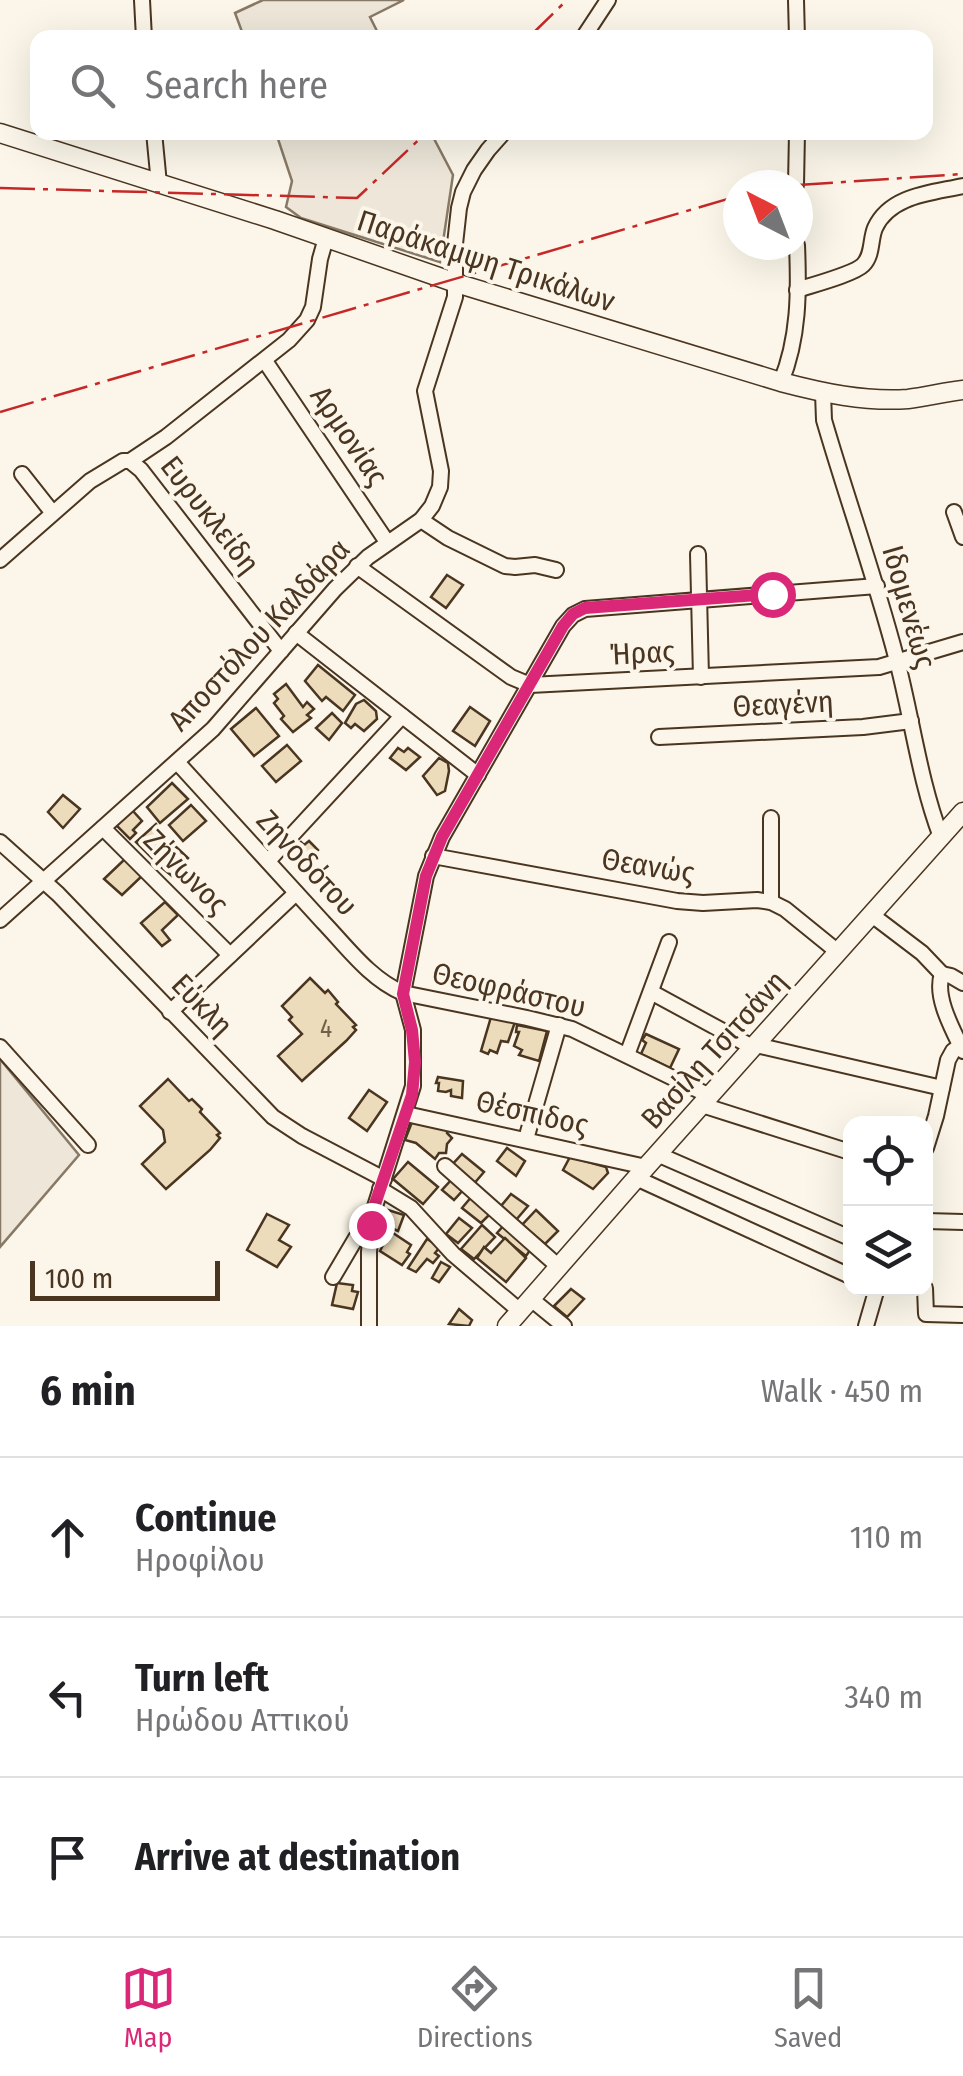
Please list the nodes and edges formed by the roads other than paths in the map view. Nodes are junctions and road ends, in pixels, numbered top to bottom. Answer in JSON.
{"nodes":[{"id":1,"x":142,"y":0,"type":"edge"},
{"id":2,"x":608,"y":0,"type":"edge"},
{"id":3,"x":796,"y":0,"type":"edge"},
{"id":4,"x":144,"y":30,"type":"edge"},
{"id":5,"x":588,"y":30,"type":"edge"},
{"id":6,"x":796,"y":30,"type":"edge"},
{"id":7,"x":0,"y":133,"type":"edge"},
{"id":8,"x":155,"y":140,"type":"edge"},
{"id":9,"x":497,"y":140,"type":"edge"},
{"id":10,"x":797,"y":140,"type":"edge"},
{"id":11,"x":796,"y":170,"type":"edge"},
{"id":12,"x":159,"y":184,"type":"junction"},
{"id":13,"x":963,"y":186,"type":"edge"},
{"id":14,"x":326,"y":238,"type":"junction"},
{"id":15,"x":797,"y":260,"type":"edge"},
{"id":16,"x":456,"y":284,"type":"junction"},
{"id":17,"x":798,"y":290,"type":"junction"},
{"id":18,"x":266,"y":361,"type":"junction"},
{"id":19,"x":782,"y":382,"type":"junction"},
{"id":20,"x":960,"y":389,"type":"edge"},
{"id":21,"x":822,"y":393,"type":"junction"},
{"id":22,"x":130,"y":461,"type":"junction"},
{"id":23,"x":22,"y":474,"type":"dead end"},
{"id":24,"x":52,"y":512,"type":"junction"},
{"id":25,"x":954,"y":512,"type":"dead end"},
{"id":26,"x":421,"y":520,"type":"junction"},
{"id":27,"x":963,"y":537,"type":"edge"},
{"id":28,"x":387,"y":542,"type":"junction"},
{"id":29,"x":698,"y":554,"type":"dead end"},
{"id":30,"x":0,"y":560,"type":"edge"},
{"id":31,"x":358,"y":566,"type":"junction"},
{"id":32,"x":556,"y":570,"type":"dead end"},
{"id":33,"x":877,"y":586,"type":"junction"},
{"id":34,"x":699,"y":600,"type":"junction"},
{"id":35,"x":296,"y":633,"type":"junction"},
{"id":36,"x":963,"y":642,"type":"edge"},
{"id":37,"x":281,"y":651,"type":"junction"},
{"id":38,"x":898,"y":663,"type":"junction"},
{"id":39,"x":701,"y":677,"type":"junction"},
{"id":40,"x":530,"y":685,"type":"junction"},
{"id":41,"x":402,"y":716,"type":"junction"},
{"id":42,"x":910,"y":722,"type":"junction"},
{"id":43,"x":659,"y":736,"type":"dead end"},
{"id":44,"x":177,"y":762,"type":"junction"},
{"id":45,"x":478,"y":774,"type":"junction"},
{"id":46,"x":963,"y":812,"type":"edge"},
{"id":47,"x":772,"y":818,"type":"dead end"},
{"id":48,"x":103,"y":828,"type":"junction"},
{"id":49,"x":941,"y":837,"type":"junction"},
{"id":50,"x":0,"y":842,"type":"edge"},
{"id":51,"x":433,"y":856,"type":"junction"},
{"id":52,"x":268,"y":862,"type":"junction"},
{"id":53,"x":43,"y":881,"type":"junction"},
{"id":54,"x":296,"y":892,"type":"junction"},
{"id":55,"x":771,"y":902,"type":"junction"},
{"id":56,"x":872,"y":914,"type":"junction"},
{"id":57,"x":0,"y":920,"type":"edge"},
{"id":58,"x":669,"y":942,"type":"dead end"},
{"id":59,"x":838,"y":952,"type":"junction"},
{"id":60,"x":230,"y":955,"type":"junction"},
{"id":61,"x":942,"y":974,"type":"junction"},
{"id":62,"x":963,"y":983,"type":"edge"},
{"id":63,"x":650,"y":992,"type":"junction"},
{"id":64,"x":403,"y":994,"type":"junction"},
{"id":65,"x":170,"y":1012,"type":"junction"},
{"id":66,"x":559,"y":1025,"type":"junction"},
{"id":67,"x":755,"y":1046,"type":"junction"},
{"id":68,"x":0,"y":1048,"type":"edge"},
{"id":69,"x":962,"y":1048,"type":"edge"},
{"id":70,"x":627,"y":1055,"type":"junction"},
{"id":71,"x":942,"y":1088,"type":"junction"},
{"id":72,"x":706,"y":1101,"type":"junction"},
{"id":73,"x":406,"y":1114,"type":"junction"},
{"id":74,"x":933,"y":1122,"type":"edge"},
{"id":75,"x":526,"y":1139,"type":"junction"},
{"id":76,"x":88,"y":1145,"type":"dead end"},
{"id":77,"x":843,"y":1150,"type":"edge"},
{"id":78,"x":445,"y":1166,"type":"dead end"},
{"id":79,"x":646,"y":1167,"type":"junction"},
{"id":80,"x":382,"y":1184,"type":"junction"},
{"id":81,"x":933,"y":1221,"type":"edge"},
{"id":82,"x":963,"y":1222,"type":"edge"},
{"id":83,"x":371,"y":1225,"type":"junction"},
{"id":84,"x":843,"y":1236,"type":"edge"},
{"id":85,"x":559,"y":1267,"type":"junction"},
{"id":86,"x":843,"y":1272,"type":"edge"},
{"id":87,"x":334,"y":1277,"type":"dead end"},
{"id":88,"x":875,"y":1296,"type":"edge"},
{"id":89,"x":925,"y":1296,"type":"edge"},
{"id":90,"x":520,"y":1312,"type":"edge"},
{"id":91,"x":963,"y":1315,"type":"edge"},
{"id":92,"x":369,"y":1326,"type":"edge"},
{"id":93,"x":564,"y":1326,"type":"edge"},
{"id":94,"x":866,"y":1326,"type":"edge"}],
"edges":[{"from":1,"to":4,"type":"street"},
{"from":2,"to":5,"type":"street"},
{"from":3,"to":6,"type":"street"},
{"from":7,"to":12,"type":"main road","name":"Παράκαμψη Τρικάλων"},
{"from":8,"to":12,"type":"street"},
{"from":9,"to":16,"type":"street"},
{"from":10,"to":11,"type":"street"},
{"from":12,"to":14,"type":"main road","name":"Παράκαμψη Τρικάλων"},
{"from":13,"to":17,"type":"street"},
{"from":14,"to":16,"type":"main road","name":"Παράκαμψη Τρικάλων"},
{"from":14,"to":18,"type":"street"},
{"from":15,"to":17,"type":"street"},
{"from":16,"to":19,"type":"main road","name":"Παράκαμψη Τρικάλων"},
{"from":16,"to":26,"type":"street"},
{"from":17,"to":19,"type":"street"},
{"from":18,"to":22,"type":"street"},
{"from":18,"to":28,"type":"street","name":"Αρμονίας"},
{"from":19,"to":21,"type":"main road","name":"Παράκαμψη Τρικάλων"},
{"from":20,"to":21,"type":"main road","name":"Παράκαμψη Τρικάλων"},
{"from":21,"to":33,"type":"street","name":"Ιδομενέως"},
{"from":22,"to":24,"type":"street"},
{"from":22,"to":37,"type":"street","name":"Ευρυκλείδη"},
{"from":23,"to":24,"type":"street"},
{"from":24,"to":30,"type":"street"},
{"from":25,"to":27,"type":"street"},
{"from":26,"to":28,"type":"street","name":"Αποστόλου Καλδάρα"},
{"from":26,"to":32,"type":"street"},
{"from":28,"to":31,"type":"street","name":"Αποστόλου Καλδάρα"},
{"from":29,"to":34,"type":"street"},
{"from":31,"to":35,"type":"street","name":"Αποστόλου Καλδάρα"},
{"from":31,"to":40,"type":"street"},
{"from":33,"to":34,"type":"street"},
{"from":33,"to":38,"type":"street","name":"Ιδομενέως"},
{"from":34,"to":39,"type":"street"},
{"from":34,"to":40,"type":"street"},
{"from":35,"to":37,"type":"street","name":"Αποστόλου Καλδάρα"},
{"from":35,"to":41,"type":"street"},
{"from":36,"to":38,"type":"street","name":"Ήρας"},
{"from":37,"to":44,"type":"street","name":"Αποστόλου Καλδάρα"},
{"from":38,"to":39,"type":"street","name":"Ήρας"},
{"from":38,"to":42,"type":"street","name":"Ιδομενέως"},
{"from":39,"to":40,"type":"street","name":"Ήρας"},
{"from":40,"to":45,"type":"street"},
{"from":41,"to":45,"type":"street"},
{"from":41,"to":52,"type":"street"},
{"from":42,"to":43,"type":"street","name":"Θεαγένη"},
{"from":42,"to":49,"type":"street","name":"Ιδομενέως"},
{"from":44,"to":48,"type":"street","name":"Αποστόλου Καλδάρα"},
{"from":44,"to":52,"type":"street","name":"Ζηνοδότου"},
{"from":45,"to":51,"type":"street"},
{"from":46,"to":49,"type":"main road","name":"Βασίλη Τσιτσάνη"},
{"from":47,"to":55,"type":"street"},
{"from":48,"to":53,"type":"street","name":"Αποστόλου Καλδάρα"},
{"from":48,"to":60,"type":"street","name":"Ζήνωνος"},
{"from":49,"to":56,"type":"main road","name":"Βασίλη Τσιτσάνη"},
{"from":50,"to":53,"type":"street","name":"Εύκλη"},
{"from":51,"to":55,"type":"street","name":"Θεανώς"},
{"from":51,"to":64,"type":"street"},
{"from":52,"to":54,"type":"street","name":"Ζηνοδότου"},
{"from":53,"to":57,"type":"street","name":"Αποστόλου Καλδάρα"},
{"from":53,"to":65,"type":"street","name":"Εύκλη"},
{"from":54,"to":60,"type":"street"},
{"from":54,"to":64,"type":"street","name":"Ζηνοδότου"},
{"from":55,"to":59,"type":"street"},
{"from":56,"to":59,"type":"main road","name":"Βασίλη Τσιτσάνη"},
{"from":56,"to":61,"type":"street"},
{"from":58,"to":63,"type":"street"},
{"from":59,"to":67,"type":"main road","name":"Βασίλη Τσιτσάνη"},
{"from":60,"to":65,"type":"street"},
{"from":61,"to":62,"type":"street"},
{"from":61,"to":69,"type":"street"},
{"from":63,"to":67,"type":"street"},
{"from":63,"to":70,"type":"street"},
{"from":64,"to":66,"type":"street","name":"Θεοφράστου"},
{"from":64,"to":73,"type":"street"},
{"from":65,"to":80,"type":"street","name":"Εύκλη"},
{"from":66,"to":70,"type":"street","name":"Θεοφράστου"},
{"from":66,"to":75,"type":"street"},
{"from":67,"to":71,"type":"street"},
{"from":67,"to":72,"type":"main road","name":"Βασίλη Τσιτσάνη"},
{"from":68,"to":76,"type":"street"},
{"from":69,"to":71,"type":"street"},
{"from":70,"to":72,"type":"street","name":"Θεοφράστου"},
{"from":71,"to":74,"type":"street"},
{"from":72,"to":77,"type":"street","name":"Θεοφράστου"},
{"from":72,"to":79,"type":"main road","name":"Βασίλη Τσιτσάνη"},
{"from":73,"to":75,"type":"street","name":"Θέσπιδος"},
{"from":73,"to":80,"type":"street"},
{"from":75,"to":79,"type":"street","name":"Θέσπιδος"},
{"from":78,"to":85,"type":"street"},
{"from":79,"to":84,"type":"street"},
{"from":79,"to":85,"type":"main road","name":"Βασίλη Τσιτσάνη"},
{"from":79,"to":86,"type":"street"},
{"from":80,"to":83,"type":"street"},
{"from":80,"to":90,"type":"street","name":"Εύκλη"},
{"from":81,"to":82,"type":"street"},
{"from":83,"to":87,"type":"street"},
{"from":83,"to":92,"type":"street"},
{"from":85,"to":90,"type":"main road","name":"Βασίλη Τσιτσάνη"},
{"from":88,"to":94,"type":"street"},
{"from":89,"to":91,"type":"street"},
{"from":90,"to":93,"type":"street","name":"Εύκλη"}]}
